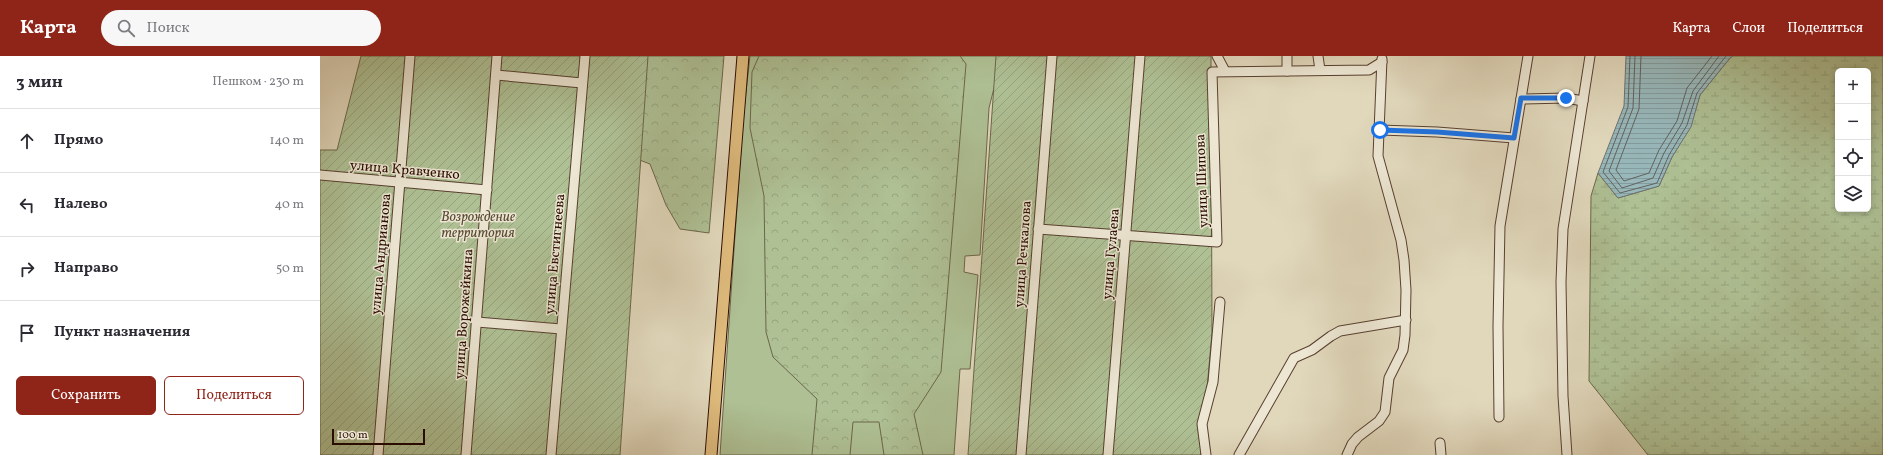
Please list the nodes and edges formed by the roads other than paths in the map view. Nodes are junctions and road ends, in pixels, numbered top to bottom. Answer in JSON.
{"nodes":[{"id":1,"x":410,"y":56,"type":"edge"},
{"id":2,"x":497,"y":56,"type":"edge"},
{"id":3,"x":585,"y":56,"type":"edge"},
{"id":4,"x":743,"y":56,"type":"edge"},
{"id":5,"x":1052,"y":56,"type":"edge"},
{"id":6,"x":1140,"y":56,"type":"edge"},
{"id":7,"x":1217,"y":56,"type":"edge"},
{"id":8,"x":1287,"y":56,"type":"edge"},
{"id":9,"x":1318,"y":56,"type":"edge"},
{"id":10,"x":1528,"y":56,"type":"edge"},
{"id":11,"x":1590,"y":56,"type":"edge"},
{"id":12,"x":1382,"y":59,"type":"edge"},
{"id":13,"x":1320,"y":70,"type":"junction"},
{"id":14,"x":1225,"y":71,"type":"junction"},
{"id":15,"x":1287,"y":71,"type":"junction"},
{"id":16,"x":496,"y":75,"type":"junction"},
{"id":17,"x":582,"y":83,"type":"junction"},
{"id":18,"x":1521,"y":98,"type":"junction"},
{"id":19,"x":1582,"y":101,"type":"junction"},
{"id":20,"x":1380,"y":130,"type":"junction"},
{"id":21,"x":1514,"y":138,"type":"junction"},
{"id":22,"x":320,"y":175,"type":"edge"},
{"id":23,"x":400,"y":182,"type":"junction"},
{"id":24,"x":487,"y":190,"type":"junction"},
{"id":25,"x":1038,"y":229,"type":"junction"},
{"id":26,"x":1126,"y":236,"type":"junction"},
{"id":27,"x":1220,"y":302,"type":"dead end"},
{"id":28,"x":1406,"y":320,"type":"junction"},
{"id":29,"x":477,"y":322,"type":"junction"},
{"id":30,"x":561,"y":329,"type":"junction"},
{"id":31,"x":1499,"y":417,"type":"dead end"},
{"id":32,"x":1440,"y":443,"type":"dead end"},
{"id":33,"x":378,"y":455,"type":"edge"},
{"id":34,"x":466,"y":455,"type":"edge"},
{"id":35,"x":551,"y":455,"type":"edge"},
{"id":36,"x":711,"y":455,"type":"edge"},
{"id":37,"x":1020,"y":455,"type":"edge"},
{"id":38,"x":1108,"y":455,"type":"edge"},
{"id":39,"x":1206,"y":455,"type":"edge"},
{"id":40,"x":1239,"y":455,"type":"edge"},
{"id":41,"x":1347,"y":455,"type":"edge"},
{"id":42,"x":1441,"y":455,"type":"edge"},
{"id":43,"x":1567,"y":455,"type":"edge"}],
"edges":[{"from":1,"to":23,"type":"street","name":"улица Андрианова"},
{"from":2,"to":16,"type":"street","name":"улица Ворожейкина"},
{"from":3,"to":17,"type":"street","name":"улица Евстигнеева"},
{"from":4,"to":36,"type":"main road"},
{"from":5,"to":25,"type":"street","name":"улица Речкалова"},
{"from":6,"to":26,"type":"street","name":"улица Гулаева"},
{"from":7,"to":14,"type":"street"},
{"from":8,"to":15,"type":"street"},
{"from":9,"to":13,"type":"street"},
{"from":10,"to":18,"type":"street"},
{"from":11,"to":19,"type":"street"},
{"from":12,"to":13,"type":"street"},
{"from":12,"to":20,"type":"street"},
{"from":13,"to":15,"type":"street"},
{"from":14,"to":15,"type":"street"},
{"from":14,"to":26,"type":"street","name":"улица Шипова"},
{"from":16,"to":17,"type":"street"},
{"from":16,"to":24,"type":"street","name":"улица Ворожейкина"},
{"from":17,"to":30,"type":"street","name":"улица Евстигнеева"},
{"from":18,"to":19,"type":"street"},
{"from":18,"to":21,"type":"street"},
{"from":19,"to":43,"type":"street"},
{"from":20,"to":21,"type":"street"},
{"from":20,"to":28,"type":"street"},
{"from":21,"to":31,"type":"street"},
{"from":22,"to":23,"type":"street","name":"улица Кравченко"},
{"from":23,"to":24,"type":"street","name":"улица Кравченко"},
{"from":23,"to":33,"type":"street","name":"улица Андрианова"},
{"from":24,"to":29,"type":"street","name":"улица Ворожейкина"},
{"from":25,"to":26,"type":"street","name":"улица Шипова"},
{"from":25,"to":37,"type":"street","name":"улица Речкалова"},
{"from":26,"to":38,"type":"street","name":"улица Гулаева"},
{"from":27,"to":39,"type":"street"},
{"from":28,"to":40,"type":"street"},
{"from":28,"to":41,"type":"street"},
{"from":29,"to":30,"type":"street"},
{"from":29,"to":34,"type":"street","name":"улица Ворожейкина"},
{"from":30,"to":35,"type":"street","name":"улица Евстигнеева"},
{"from":32,"to":42,"type":"street"}]}
